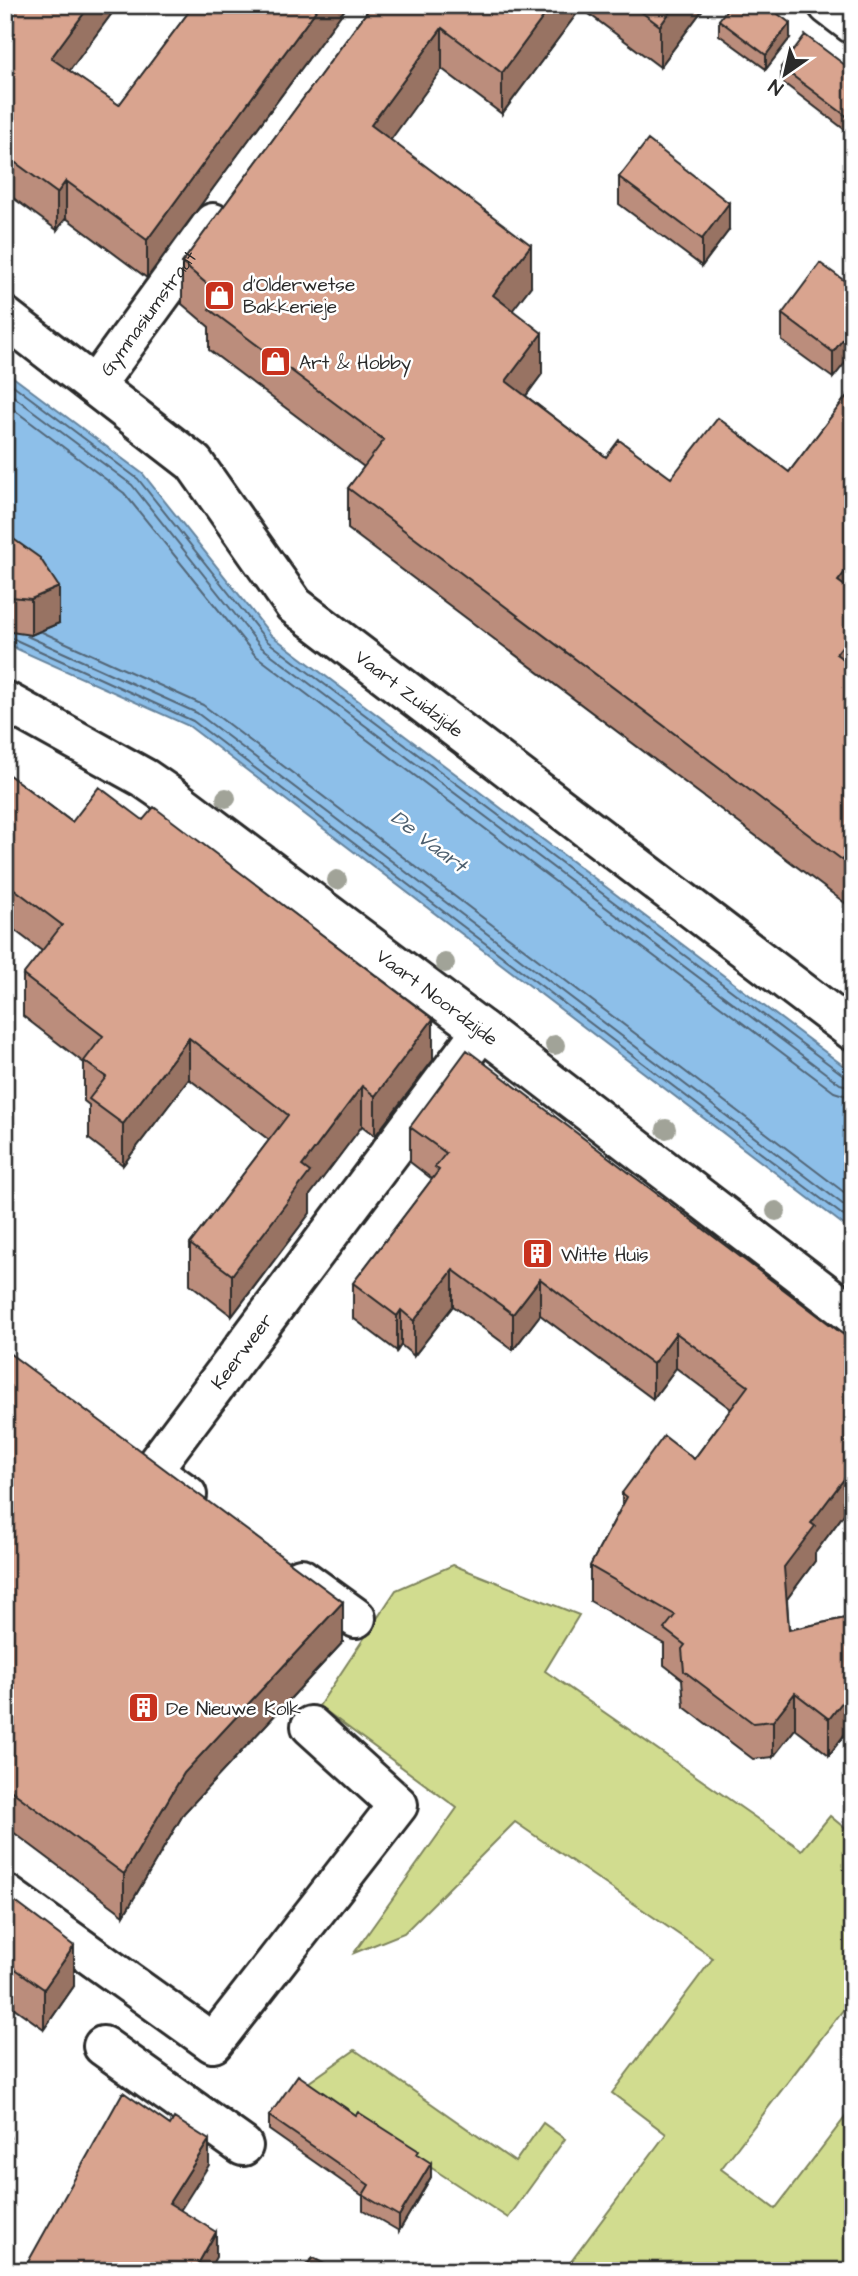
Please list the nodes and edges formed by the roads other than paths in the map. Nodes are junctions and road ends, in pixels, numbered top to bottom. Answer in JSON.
{"nodes":[{"id":1,"x":828,"y":5,"type":"edge"},
{"id":2,"x":853,"y":24,"type":"edge"},
{"id":3,"x":233,"y":196,"type":"edge"},
{"id":4,"x":5,"y":317,"type":"edge"},
{"id":5,"x":96,"y":384,"type":"junction"},
{"id":6,"x":5,"y":701,"type":"edge"},
{"id":7,"x":482,"y":1030,"type":"junction"},
{"id":8,"x":853,"y":1031,"type":"edge"},
{"id":9,"x":853,"y":1315,"type":"edge"},
{"id":10,"x":220,"y":1519,"type":"edge"},
{"id":11,"x":276,"y":1560,"type":"edge"},
{"id":12,"x":356,"y":1618,"type":"dead end"},
{"id":13,"x":311,"y":1726,"type":"dead end"},
{"id":14,"x":5,"y":1895,"type":"edge"},
{"id":15,"x":103,"y":2046,"type":"dead end"},
{"id":16,"x":243,"y":2146,"type":"dead end"}],
"edges":[{"from":1,"to":2,"type":"street"},
{"from":3,"to":5,"type":"street","name":"Gymnasiumstraat"},
{"from":4,"to":5,"type":"street","name":"Vaart Zuidzijde"},
{"from":5,"to":8,"type":"street","name":"Vaart Zuidzijde"},
{"from":6,"to":7,"type":"street","name":"Vaart Noordzijde"},
{"from":7,"to":9,"type":"street","name":"Vaart Noordzijde"},
{"from":7,"to":10,"type":"street","name":"Keerweer"},
{"from":11,"to":12,"type":"street"},
{"from":13,"to":14,"type":"street"},
{"from":15,"to":16,"type":"street"}]}
